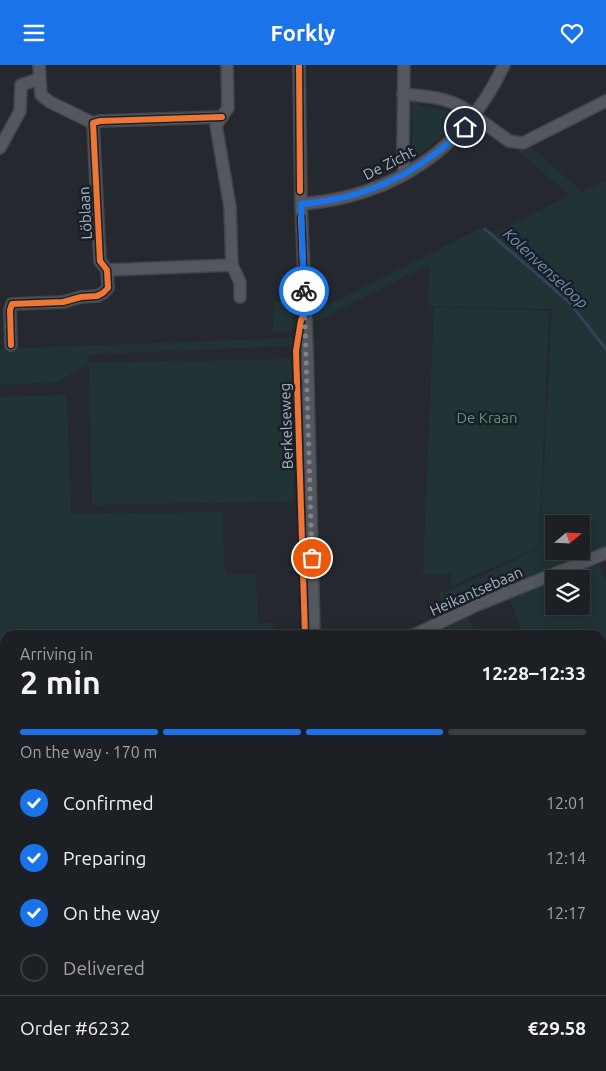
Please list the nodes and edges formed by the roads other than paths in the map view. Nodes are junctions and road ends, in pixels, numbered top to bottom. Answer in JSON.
{"nodes":[{"id":1,"x":39,"y":65,"type":"edge"},
{"id":2,"x":227,"y":65,"type":"edge"},
{"id":3,"x":299,"y":65,"type":"edge"},
{"id":4,"x":404,"y":65,"type":"edge"},
{"id":5,"x":504,"y":65,"type":"edge"},
{"id":6,"x":39,"y":79,"type":"junction"},
{"id":7,"x":404,"y":94,"type":"junction"},
{"id":8,"x":606,"y":101,"type":"edge"},
{"id":9,"x":474,"y":115,"type":"junction"},
{"id":10,"x":222,"y":117,"type":"junction"},
{"id":11,"x":93,"y":123,"type":"junction"},
{"id":12,"x":0,"y":148,"type":"edge"},
{"id":13,"x":404,"y":174,"type":"junction"},
{"id":14,"x":301,"y":204,"type":"junction"},
{"id":15,"x":232,"y":265,"type":"junction"},
{"id":16,"x":106,"y":270,"type":"junction"},
{"id":17,"x":240,"y":297,"type":"dead end"},
{"id":18,"x":11,"y":345,"type":"dead end"},
{"id":19,"x":606,"y":553,"type":"edge"},
{"id":20,"x":314,"y":630,"type":"edge"},
{"id":21,"x":424,"y":630,"type":"edge"}],
"edges":[{"from":1,"to":6,"type":"street"},
{"from":2,"to":10,"type":"street"},
{"from":3,"to":14,"type":"street","name":"Berkelseweg"},
{"from":4,"to":7,"type":"street"},
{"from":5,"to":9,"type":"street","name":"De Zicht"},
{"from":6,"to":11,"type":"street"},
{"from":6,"to":12,"type":"street"},
{"from":7,"to":9,"type":"street"},
{"from":7,"to":13,"type":"street"},
{"from":8,"to":9,"type":"street"},
{"from":9,"to":13,"type":"street","name":"De Zicht"},
{"from":10,"to":11,"type":"street"},
{"from":10,"to":15,"type":"street"},
{"from":11,"to":16,"type":"street","name":"Löblaan"},
{"from":13,"to":14,"type":"street","name":"De Zicht"},
{"from":14,"to":20,"type":"street","name":"Berkelseweg"},
{"from":15,"to":16,"type":"street"},
{"from":15,"to":17,"type":"street"},
{"from":16,"to":18,"type":"street","name":"Löblaan"},
{"from":19,"to":21,"type":"street","name":"Heikantsebaan"}]}
